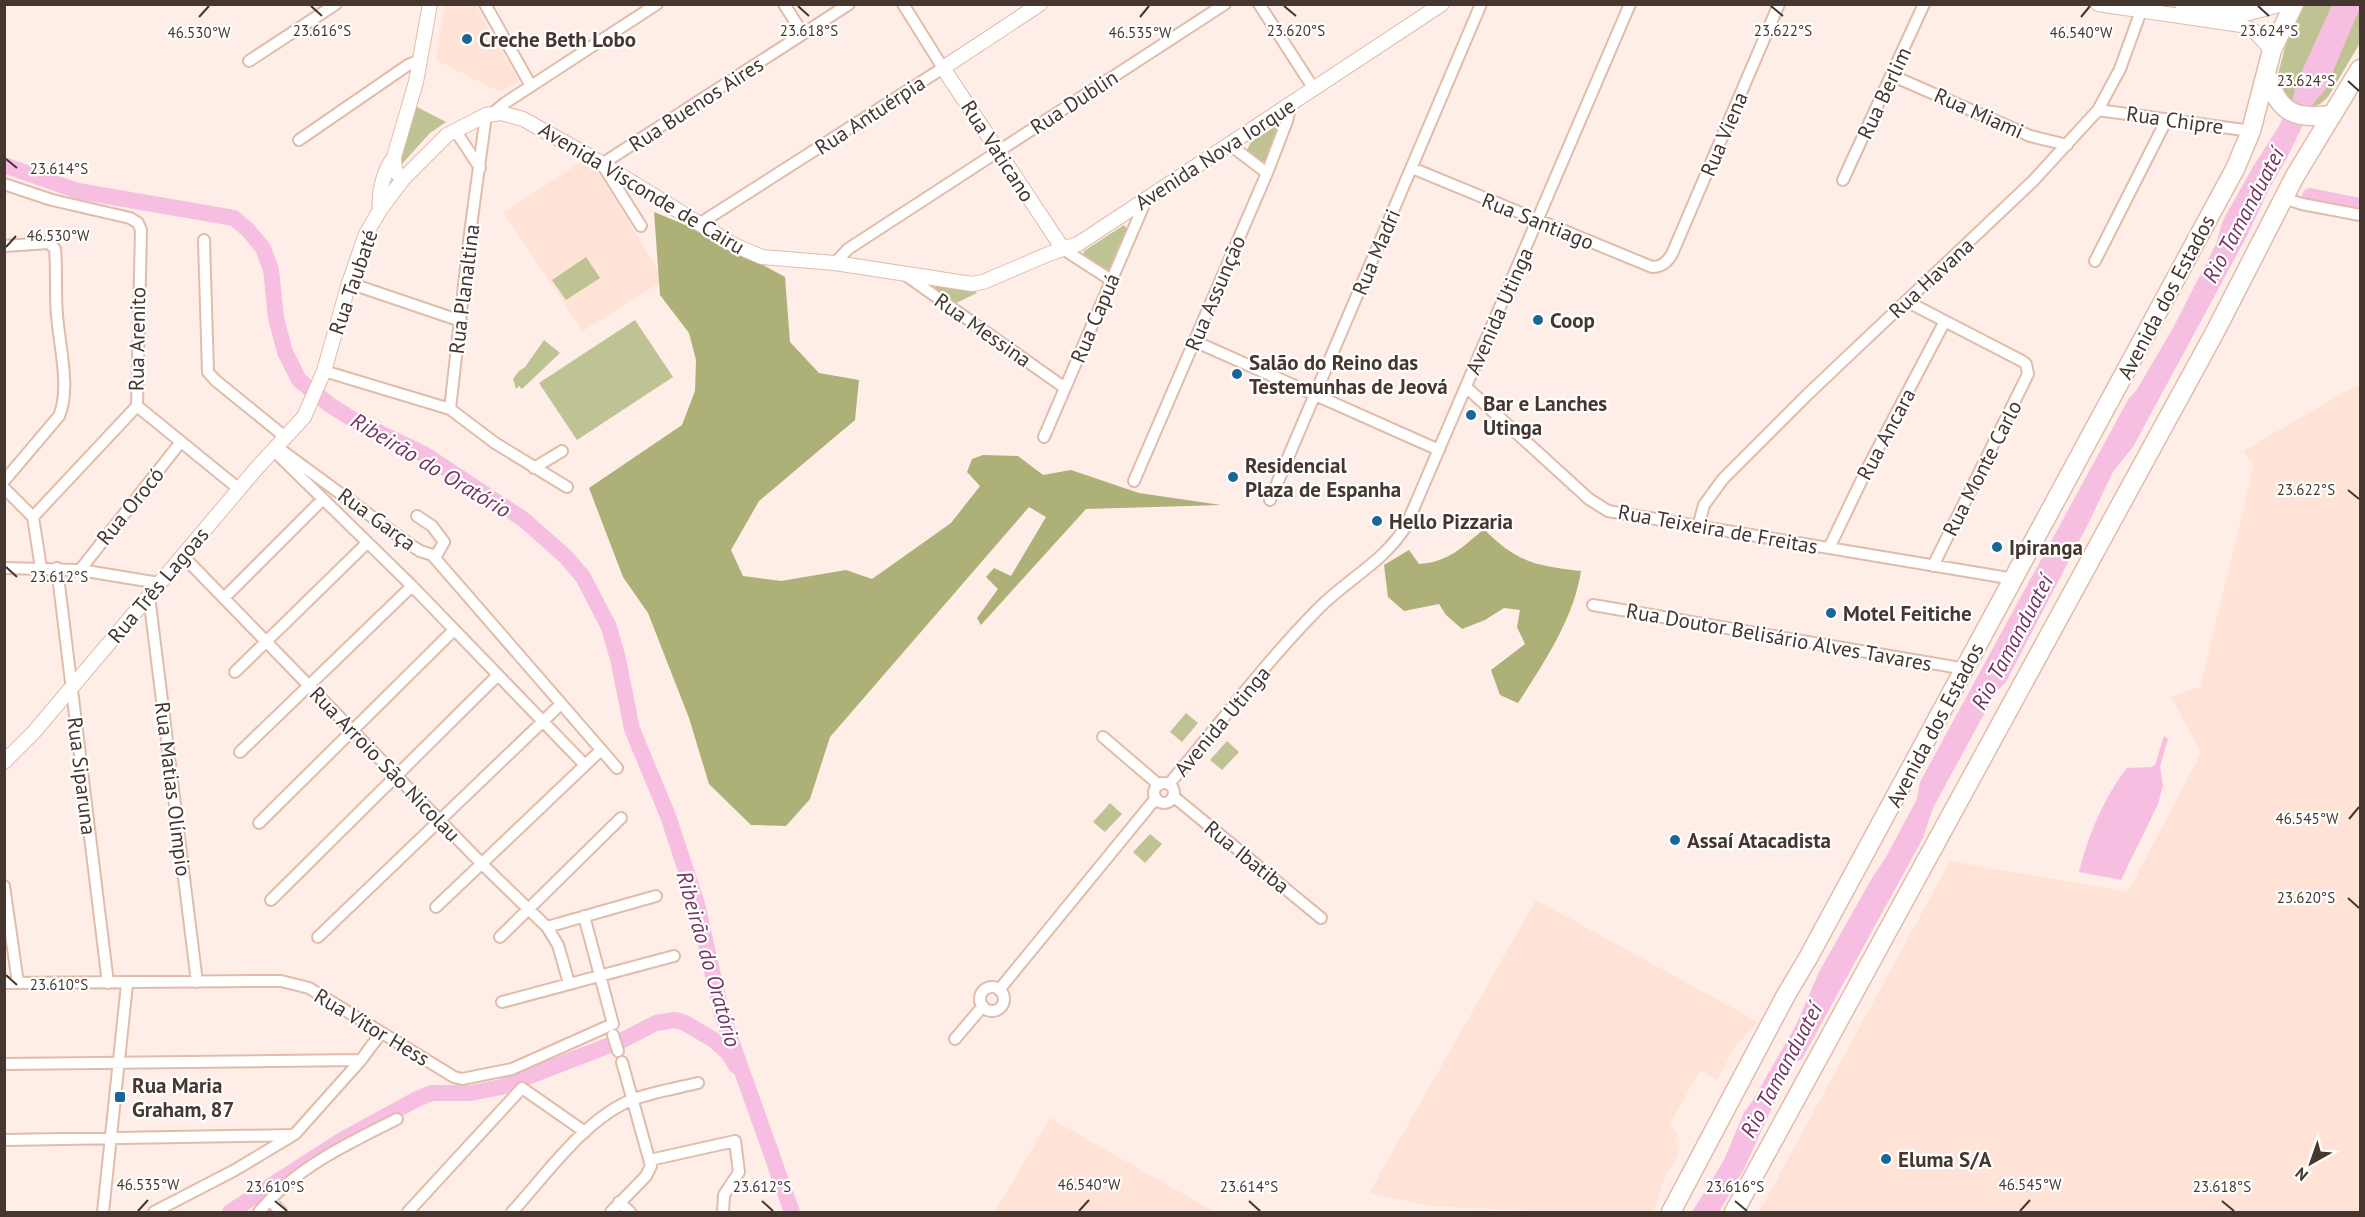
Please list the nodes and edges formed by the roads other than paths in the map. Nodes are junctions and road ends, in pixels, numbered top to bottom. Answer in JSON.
{"nodes":[{"id":1,"x":336,"y":4,"type":"edge"},
{"id":2,"x":430,"y":4,"type":"edge"},
{"id":3,"x":485,"y":4,"type":"edge"},
{"id":4,"x":657,"y":4,"type":"edge"},
{"id":5,"x":784,"y":4,"type":"edge"},
{"id":6,"x":849,"y":4,"type":"edge"},
{"id":7,"x":903,"y":4,"type":"edge"},
{"id":8,"x":1040,"y":4,"type":"edge"},
{"id":9,"x":1225,"y":4,"type":"edge"},
{"id":10,"x":1259,"y":4,"type":"edge"},
{"id":11,"x":1442,"y":4,"type":"edge"},
{"id":12,"x":1480,"y":4,"type":"edge"},
{"id":13,"x":1630,"y":4,"type":"edge"},
{"id":14,"x":1779,"y":4,"type":"edge"},
{"id":15,"x":1924,"y":4,"type":"edge"},
{"id":16,"x":2098,"y":4,"type":"edge"},
{"id":17,"x":2182,"y":4,"type":"edge"},
{"id":18,"x":2283,"y":4,"type":"edge"},
{"id":19,"x":2294,"y":4,"type":"edge"},
{"id":20,"x":2141,"y":11,"type":"junction"},
{"id":21,"x":803,"y":34,"type":"junction"},
{"id":22,"x":2272,"y":50,"type":"junction"},
{"id":23,"x":420,"y":60,"type":"junction"},
{"id":24,"x":249,"y":61,"type":"dead end"},
{"id":25,"x":943,"y":68,"type":"junction"},
{"id":26,"x":2361,"y":69,"type":"edge"},
{"id":27,"x":2266,"y":73,"type":"junction"},
{"id":28,"x":1893,"y":76,"type":"junction"},
{"id":29,"x":531,"y":87,"type":"junction"},
{"id":30,"x":1314,"y":89,"type":"junction"},
{"id":31,"x":1291,"y":104,"type":"junction"},
{"id":32,"x":2098,"y":110,"type":"junction"},
{"id":33,"x":490,"y":114,"type":"junction"},
{"id":34,"x":2331,"y":115,"type":"junction"},
{"id":35,"x":2168,"y":119,"type":"junction"},
{"id":36,"x":455,"y":130,"type":"junction"},
{"id":37,"x":2251,"y":131,"type":"junction"},
{"id":38,"x":299,"y":140,"type":"dead end"},
{"id":39,"x":1230,"y":145,"type":"junction"},
{"id":40,"x":2067,"y":145,"type":"junction"},
{"id":41,"x":999,"y":151,"type":"junction"},
{"id":42,"x":394,"y":157,"type":"junction"},
{"id":43,"x":602,"y":164,"type":"junction"},
{"id":44,"x":480,"y":168,"type":"junction"},
{"id":45,"x":1412,"y":168,"type":"junction"},
{"id":46,"x":1267,"y":173,"type":"junction"},
{"id":47,"x":403,"y":179,"type":"junction"},
{"id":48,"x":1843,"y":180,"type":"dead end"},
{"id":49,"x":4,"y":184,"type":"edge"},
{"id":50,"x":1146,"y":200,"type":"junction"},
{"id":51,"x":2290,"y":200,"type":"junction"},
{"id":52,"x":380,"y":210,"type":"junction"},
{"id":53,"x":2361,"y":215,"type":"edge"},
{"id":54,"x":1538,"y":221,"type":"junction"},
{"id":55,"x":699,"y":224,"type":"junction"},
{"id":56,"x":642,"y":226,"type":"dead end"},
{"id":57,"x":204,"y":240,"type":"dead end"},
{"id":58,"x":4,"y":246,"type":"edge"},
{"id":59,"x":1063,"y":249,"type":"junction"},
{"id":60,"x":2095,"y":261,"type":"dead end"},
{"id":61,"x":1665,"y":262,"type":"joint"},
{"id":62,"x":835,"y":263,"type":"junction"},
{"id":63,"x":900,"y":271,"type":"junction"},
{"id":64,"x":1111,"y":280,"type":"junction"},
{"id":65,"x":349,"y":283,"type":"junction"},
{"id":66,"x":978,"y":283,"type":"joint"},
{"id":67,"x":1906,"y":301,"type":"junction"},
{"id":68,"x":460,"y":321,"type":"junction"},
{"id":69,"x":1945,"y":321,"type":"junction"},
{"id":70,"x":1194,"y":341,"type":"junction"},
{"id":71,"x":324,"y":371,"type":"junction"},
{"id":72,"x":1466,"y":387,"type":"junction"},
{"id":73,"x":1065,"y":388,"type":"junction"},
{"id":74,"x":1315,"y":396,"type":"junction"},
{"id":75,"x":136,"y":406,"type":"junction"},
{"id":76,"x":310,"y":407,"type":"joint"},
{"id":77,"x":450,"y":409,"type":"junction"},
{"id":78,"x":1044,"y":436,"type":"dead end"},
{"id":79,"x":180,"y":443,"type":"junction"},
{"id":80,"x":278,"y":444,"type":"junction"},
{"id":81,"x":1439,"y":450,"type":"junction"},
{"id":82,"x":561,"y":451,"type":"dead end"},
{"id":83,"x":534,"y":468,"type":"junction"},
{"id":84,"x":4,"y":481,"type":"edge"},
{"id":85,"x":1134,"y":481,"type":"dead end"},
{"id":86,"x":567,"y":487,"type":"dead end"},
{"id":87,"x":4,"y":488,"type":"edge"},
{"id":88,"x":239,"y":489,"type":"junction"},
{"id":89,"x":322,"y":499,"type":"junction"},
{"id":90,"x":1270,"y":500,"type":"dead end"},
{"id":91,"x":417,"y":516,"type":"dead end"},
{"id":92,"x":33,"y":517,"type":"junction"},
{"id":93,"x":1698,"y":527,"type":"junction"},
{"id":94,"x":367,"y":543,"type":"junction"},
{"id":95,"x":1829,"y":548,"type":"junction"},
{"id":96,"x":183,"y":556,"type":"junction"},
{"id":97,"x":433,"y":556,"type":"junction"},
{"id":98,"x":1933,"y":566,"type":"junction"},
{"id":99,"x":4,"y":568,"type":"edge"},
{"id":100,"x":41,"y":568,"type":"junction"},
{"id":101,"x":57,"y":568,"type":"junction"},
{"id":102,"x":80,"y":570,"type":"junction"},
{"id":103,"x":2014,"y":579,"type":"junction"},
{"id":104,"x":159,"y":583,"type":"junction"},
{"id":105,"x":412,"y":586,"type":"junction"},
{"id":106,"x":149,"y":596,"type":"junction"},
{"id":107,"x":224,"y":598,"type":"junction"},
{"id":108,"x":1593,"y":604,"type":"dead end"},
{"id":109,"x":454,"y":630,"type":"junction"},
{"id":110,"x":266,"y":642,"type":"junction"},
{"id":111,"x":1966,"y":669,"type":"junction"},
{"id":112,"x":235,"y":672,"type":"dead end"},
{"id":113,"x":497,"y":676,"type":"junction"},
{"id":114,"x":309,"y":687,"type":"junction"},
{"id":115,"x":71,"y":688,"type":"junction"},
{"id":116,"x":561,"y":704,"type":"junction"},
{"id":117,"x":541,"y":723,"type":"junction"},
{"id":118,"x":353,"y":730,"type":"junction"},
{"id":119,"x":1103,"y":737,"type":"dead end"},
{"id":120,"x":601,"y":750,"type":"junction"},
{"id":121,"x":240,"y":752,"type":"dead end"},
{"id":122,"x":4,"y":762,"type":"edge"},
{"id":123,"x":582,"y":768,"type":"junction"},
{"id":124,"x":617,"y":768,"type":"dead end"},
{"id":125,"x":396,"y":775,"type":"junction"},
{"id":126,"x":1164,"y":784,"type":"junction"},
{"id":127,"x":1173,"y":796,"type":"junction"},
{"id":128,"x":1156,"y":798,"type":"junction"},
{"id":129,"x":621,"y":818,"type":"dead end"},
{"id":130,"x":440,"y":821,"type":"junction"},
{"id":131,"x":259,"y":823,"type":"dead end"},
{"id":132,"x":483,"y":865,"type":"junction"},
{"id":133,"x":4,"y":886,"type":"edge"},
{"id":134,"x":656,"y":896,"type":"dead end"},
{"id":135,"x":271,"y":900,"type":"dead end"},
{"id":136,"x":436,"y":907,"type":"dead end"},
{"id":137,"x":527,"y":909,"type":"junction"},
{"id":138,"x":584,"y":916,"type":"junction"},
{"id":139,"x":1321,"y":918,"type":"dead end"},
{"id":140,"x":547,"y":927,"type":"junction"},
{"id":141,"x":318,"y":937,"type":"dead end"},
{"id":142,"x":500,"y":937,"type":"dead end"},
{"id":143,"x":674,"y":956,"type":"dead end"},
{"id":144,"x":599,"y":975,"type":"junction"},
{"id":145,"x":197,"y":982,"type":"junction"},
{"id":146,"x":4,"y":983,"type":"edge"},
{"id":147,"x":18,"y":983,"type":"junction"},
{"id":148,"x":108,"y":983,"type":"junction"},
{"id":149,"x":569,"y":983,"type":"junction"},
{"id":150,"x":127,"y":984,"type":"junction"},
{"id":151,"x":999,"y":990,"type":"junction"},
{"id":152,"x":502,"y":1002,"type":"dead end"},
{"id":153,"x":983,"y":1006,"type":"junction"},
{"id":154,"x":613,"y":1030,"type":"junction"},
{"id":155,"x":381,"y":1033,"type":"junction"},
{"id":156,"x":955,"y":1039,"type":"dead end"},
{"id":157,"x":618,"y":1051,"type":"dead end"},
{"id":158,"x":361,"y":1060,"type":"junction"},
{"id":159,"x":622,"y":1062,"type":"dead end"},
{"id":160,"x":119,"y":1063,"type":"junction"},
{"id":161,"x":4,"y":1064,"type":"edge"},
{"id":162,"x":698,"y":1083,"type":"dead end"},
{"id":163,"x":633,"y":1100,"type":"junction"},
{"id":164,"x":397,"y":1119,"type":"dead end"},
{"id":165,"x":585,"y":1132,"type":"junction"},
{"id":166,"x":295,"y":1134,"type":"junction"},
{"id":167,"x":109,"y":1139,"type":"junction"},
{"id":168,"x":4,"y":1140,"type":"edge"},
{"id":169,"x":650,"y":1160,"type":"junction"},
{"id":170,"x":270,"y":1200,"type":"junction"},
{"id":171,"x":619,"y":1202,"type":"junction"},
{"id":172,"x":103,"y":1212,"type":"edge"},
{"id":173,"x":154,"y":1212,"type":"edge"},
{"id":174,"x":259,"y":1212,"type":"edge"},
{"id":175,"x":282,"y":1212,"type":"edge"},
{"id":176,"x":408,"y":1212,"type":"edge"},
{"id":177,"x":512,"y":1212,"type":"edge"},
{"id":178,"x":610,"y":1212,"type":"edge"},
{"id":179,"x":630,"y":1212,"type":"edge"},
{"id":180,"x":723,"y":1212,"type":"edge"},
{"id":181,"x":1671,"y":1212,"type":"edge"},
{"id":182,"x":1734,"y":1212,"type":"edge"}],
"edges":[{"from":1,"to":24,"type":"street"},
{"from":2,"to":23,"type":"street","name":"Rua Taubaté"},
{"from":3,"to":29,"type":"street"},
{"from":4,"to":29,"type":"street"},
{"from":5,"to":21,"type":"street"},
{"from":6,"to":21,"type":"street","name":"Rua Buenos Aires"},
{"from":7,"to":25,"type":"street","name":"Rua Vaticano"},
{"from":8,"to":25,"type":"street","name":"Rua Antuérpia"},
{"from":9,"to":41,"type":"street","name":"Rua Dublin"},
{"from":10,"to":30,"type":"street"},
{"from":11,"to":30,"type":"street","name":"Avenida Nova Iorque"},
{"from":12,"to":45,"type":"street","name":"Rua Madri"},
{"from":13,"to":54,"type":"street","name":"Avenida Utinga"},
{"from":14,"to":61,"type":"street","name":"Rua Viena"},
{"from":15,"to":28,"type":"street","name":"Rua Berlim"},
{"from":16,"to":20,"type":"street"},
{"from":17,"to":18,"type":"street"},
{"from":19,"to":22,"type":"highway","name":"Avenida dos Estados"},
{"from":20,"to":22,"type":"street"},
{"from":20,"to":32,"type":"street","name":"Rua Havana"},
{"from":21,"to":43,"type":"street","name":"Rua Buenos Aires"},
{"from":22,"to":27,"type":"highway","name":"Avenida dos Estados"},
{"from":23,"to":38,"type":"street"},
{"from":23,"to":42,"type":"street","name":"Rua Taubaté"},
{"from":25,"to":41,"type":"street","name":"Rua Vaticano"},
{"from":25,"to":55,"type":"street","name":"Rua Antuérpia"},
{"from":26,"to":34,"type":"highway"},
{"from":27,"to":34,"type":"highway"},
{"from":27,"to":37,"type":"highway","name":"Avenida dos Estados"},
{"from":28,"to":40,"type":"street","name":"Rua Miami"},
{"from":28,"to":48,"type":"street","name":"Rua Berlim"},
{"from":29,"to":33,"type":"street"},
{"from":30,"to":31,"type":"street","name":"Avenida Nova Iorque"},
{"from":31,"to":39,"type":"street","name":"Avenida Nova Iorque"},
{"from":31,"to":46,"type":"street","name":"Rua Assunção"},
{"from":32,"to":35,"type":"street","name":"Rua Chipre"},
{"from":32,"to":40,"type":"street","name":"Rua Havana"},
{"from":33,"to":36,"type":"street"},
{"from":33,"to":43,"type":"street","name":"Avenida Visconde de Cairu"},
{"from":33,"to":44,"type":"street","name":"Rua Planaltina"},
{"from":34,"to":51,"type":"highway"},
{"from":35,"to":37,"type":"street","name":"Rua Chipre"},
{"from":35,"to":60,"type":"street"},
{"from":36,"to":44,"type":"street"},
{"from":36,"to":47,"type":"street"},
{"from":37,"to":103,"type":"highway","name":"Avenida dos Estados"},
{"from":39,"to":46,"type":"street"},
{"from":39,"to":50,"type":"street","name":"Avenida Nova Iorque"},
{"from":40,"to":67,"type":"street","name":"Rua Havana"},
{"from":41,"to":59,"type":"street","name":"Rua Vaticano"},
{"from":41,"to":62,"type":"street","name":"Rua Dublin"},
{"from":42,"to":47,"type":"street"},
{"from":42,"to":52,"type":"street","name":"Rua Taubaté"},
{"from":43,"to":55,"type":"street","name":"Avenida Visconde de Cairu"},
{"from":43,"to":56,"type":"street"},
{"from":44,"to":68,"type":"street","name":"Rua Planaltina"},
{"from":45,"to":54,"type":"street","name":"Rua Santiago"},
{"from":45,"to":74,"type":"street","name":"Rua Madri"},
{"from":46,"to":70,"type":"street","name":"Rua Assunção"},
{"from":47,"to":52,"type":"street"},
{"from":49,"to":75,"type":"street","name":"Rua Arenito"},
{"from":50,"to":59,"type":"street","name":"Avenida Nova Iorque"},
{"from":50,"to":64,"type":"street","name":"Rua Capuá"},
{"from":51,"to":53,"type":"street"},
{"from":51,"to":182,"type":"highway"},
{"from":52,"to":65,"type":"street","name":"Rua Taubaté"},
{"from":54,"to":61,"type":"street","name":"Rua Santiago"},
{"from":54,"to":72,"type":"street","name":"Avenida Utinga"},
{"from":55,"to":62,"type":"street","name":"Avenida Visconde de Cairu"},
{"from":57,"to":80,"type":"street"},
{"from":58,"to":84,"type":"street"},
{"from":59,"to":64,"type":"street","name":"Rua Vaticano"},
{"from":59,"to":66,"type":"street","name":"Avenida Nova Iorque"},
{"from":62,"to":63,"type":"street","name":"Avenida Visconde de Cairu"},
{"from":63,"to":66,"type":"street","name":"Avenida Visconde de Cairu"},
{"from":63,"to":73,"type":"street","name":"Rua Messina"},
{"from":64,"to":73,"type":"street","name":"Rua Capuá"},
{"from":65,"to":68,"type":"street"},
{"from":65,"to":71,"type":"street","name":"Rua Taubaté"},
{"from":67,"to":69,"type":"street"},
{"from":67,"to":93,"type":"street","name":"Rua Havana"},
{"from":68,"to":77,"type":"street","name":"Rua Planaltina"},
{"from":69,"to":95,"type":"street","name":"Rua Ancara"},
{"from":69,"to":98,"type":"street","name":"Rua Monte Carlo"},
{"from":70,"to":74,"type":"street"},
{"from":70,"to":85,"type":"street","name":"Rua Assunção"},
{"from":71,"to":76,"type":"street","name":"Rua Taubaté"},
{"from":71,"to":77,"type":"street"},
{"from":72,"to":81,"type":"street","name":"Avenida Utinga"},
{"from":72,"to":93,"type":"street","name":"Rua Teixeira de Freitas"},
{"from":73,"to":78,"type":"street","name":"Rua Capuá"},
{"from":74,"to":81,"type":"street"},
{"from":74,"to":90,"type":"street","name":"Rua Madri"},
{"from":75,"to":79,"type":"street","name":"Rua Arenito"},
{"from":75,"to":92,"type":"street"},
{"from":76,"to":80,"type":"street","name":"Rua Três Lagoas"},
{"from":77,"to":83,"type":"street"},
{"from":79,"to":88,"type":"street","name":"Rua Arenito"},
{"from":79,"to":102,"type":"street","name":"Rua Orocó"},
{"from":80,"to":88,"type":"street","name":"Rua Três Lagoas"},
{"from":80,"to":89,"type":"street"},
{"from":80,"to":97,"type":"street","name":"Rua Garça"},
{"from":81,"to":126,"type":"street","name":"Avenida Utinga"},
{"from":82,"to":83,"type":"street"},
{"from":83,"to":86,"type":"street"},
{"from":87,"to":92,"type":"street"},
{"from":88,"to":96,"type":"street","name":"Rua Três Lagoas"},
{"from":89,"to":94,"type":"street"},
{"from":89,"to":107,"type":"street"},
{"from":91,"to":97,"type":"street","name":"Rua Garça"},
{"from":92,"to":100,"type":"street"},
{"from":93,"to":95,"type":"street","name":"Rua Teixeira de Freitas"},
{"from":94,"to":105,"type":"street"},
{"from":94,"to":110,"type":"street"},
{"from":95,"to":98,"type":"street","name":"Rua Teixeira de Freitas"},
{"from":96,"to":104,"type":"street","name":"Rua Três Lagoas"},
{"from":96,"to":107,"type":"street","name":"Rua Arroio São Nicolau"},
{"from":97,"to":116,"type":"street"},
{"from":98,"to":103,"type":"street","name":"Rua Teixeira de Freitas"},
{"from":99,"to":100,"type":"street"},
{"from":100,"to":101,"type":"street"},
{"from":101,"to":102,"type":"street"},
{"from":101,"to":115,"type":"street","name":"Rua Siparuna"},
{"from":102,"to":104,"type":"street"},
{"from":103,"to":111,"type":"highway","name":"Avenida dos Estados"},
{"from":104,"to":106,"type":"street","name":"Rua Três Lagoas"},
{"from":105,"to":109,"type":"street"},
{"from":105,"to":114,"type":"street"},
{"from":106,"to":115,"type":"street","name":"Rua Três Lagoas"},
{"from":106,"to":145,"type":"street","name":"Rua Matias Olímpio"},
{"from":107,"to":110,"type":"street","name":"Rua Arroio São Nicolau"},
{"from":108,"to":111,"type":"street","name":"Rua Doutor Belisário Alves Tavares"},
{"from":109,"to":113,"type":"street"},
{"from":109,"to":118,"type":"street"},
{"from":110,"to":112,"type":"street"},
{"from":110,"to":114,"type":"street","name":"Rua Arroio São Nicolau"},
{"from":111,"to":181,"type":"highway","name":"Avenida dos Estados"},
{"from":113,"to":117,"type":"street"},
{"from":113,"to":125,"type":"street"},
{"from":114,"to":118,"type":"street","name":"Rua Arroio São Nicolau"},
{"from":114,"to":121,"type":"street"},
{"from":115,"to":122,"type":"street","name":"Rua Três Lagoas"},
{"from":115,"to":148,"type":"street","name":"Rua Siparuna"},
{"from":116,"to":117,"type":"street"},
{"from":116,"to":120,"type":"street"},
{"from":117,"to":123,"type":"street"},
{"from":117,"to":130,"type":"street"},
{"from":118,"to":125,"type":"street","name":"Rua Arroio São Nicolau"},
{"from":118,"to":131,"type":"street"},
{"from":119,"to":126,"type":"street"},
{"from":120,"to":123,"type":"street"},
{"from":120,"to":124,"type":"street"},
{"from":123,"to":132,"type":"street"},
{"from":125,"to":130,"type":"street","name":"Rua Arroio São Nicolau"},
{"from":125,"to":135,"type":"street"},
{"from":126,"to":127,"type":"street"},
{"from":126,"to":128,"type":"street"},
{"from":127,"to":128,"type":"street"},
{"from":127,"to":139,"type":"street","name":"Rua Ibatiba"},
{"from":128,"to":151,"type":"street"},
{"from":129,"to":137,"type":"street"},
{"from":130,"to":132,"type":"street","name":"Rua Arroio São Nicolau"},
{"from":130,"to":141,"type":"street"},
{"from":132,"to":136,"type":"street"},
{"from":132,"to":137,"type":"street","name":"Rua Arroio São Nicolau"},
{"from":133,"to":147,"type":"street"},
{"from":134,"to":138,"type":"street"},
{"from":137,"to":140,"type":"street","name":"Rua Arroio São Nicolau"},
{"from":137,"to":142,"type":"street"},
{"from":138,"to":140,"type":"street"},
{"from":138,"to":144,"type":"street"},
{"from":140,"to":149,"type":"street","name":"Rua Arroio São Nicolau"},
{"from":143,"to":144,"type":"street"},
{"from":144,"to":149,"type":"street"},
{"from":144,"to":154,"type":"street"},
{"from":145,"to":150,"type":"street"},
{"from":145,"to":155,"type":"street","name":"Rua Vitor Hess"},
{"from":146,"to":147,"type":"street"},
{"from":147,"to":148,"type":"street"},
{"from":148,"to":150,"type":"street"},
{"from":149,"to":152,"type":"street"},
{"from":150,"to":160,"type":"street"},
{"from":151,"to":153,"type":"street"},
{"from":151,"to":153,"type":"street"},
{"from":153,"to":156,"type":"street"},
{"from":154,"to":155,"type":"street","name":"Rua Vitor Hess"},
{"from":154,"to":157,"type":"street"},
{"from":155,"to":158,"type":"street"},
{"from":158,"to":160,"type":"street"},
{"from":158,"to":166,"type":"street"},
{"from":159,"to":163,"type":"street"},
{"from":160,"to":161,"type":"street"},
{"from":160,"to":167,"type":"street"},
{"from":162,"to":163,"type":"street"},
{"from":163,"to":165,"type":"street"},
{"from":163,"to":169,"type":"street"},
{"from":164,"to":170,"type":"street"},
{"from":165,"to":176,"type":"street"},
{"from":165,"to":177,"type":"street"},
{"from":166,"to":167,"type":"street"},
{"from":166,"to":173,"type":"street"},
{"from":167,"to":168,"type":"street"},
{"from":167,"to":172,"type":"street"},
{"from":169,"to":171,"type":"street"},
{"from":169,"to":180,"type":"street"},
{"from":170,"to":174,"type":"street"},
{"from":170,"to":175,"type":"street"},
{"from":171,"to":178,"type":"street"},
{"from":171,"to":179,"type":"street"}]}
